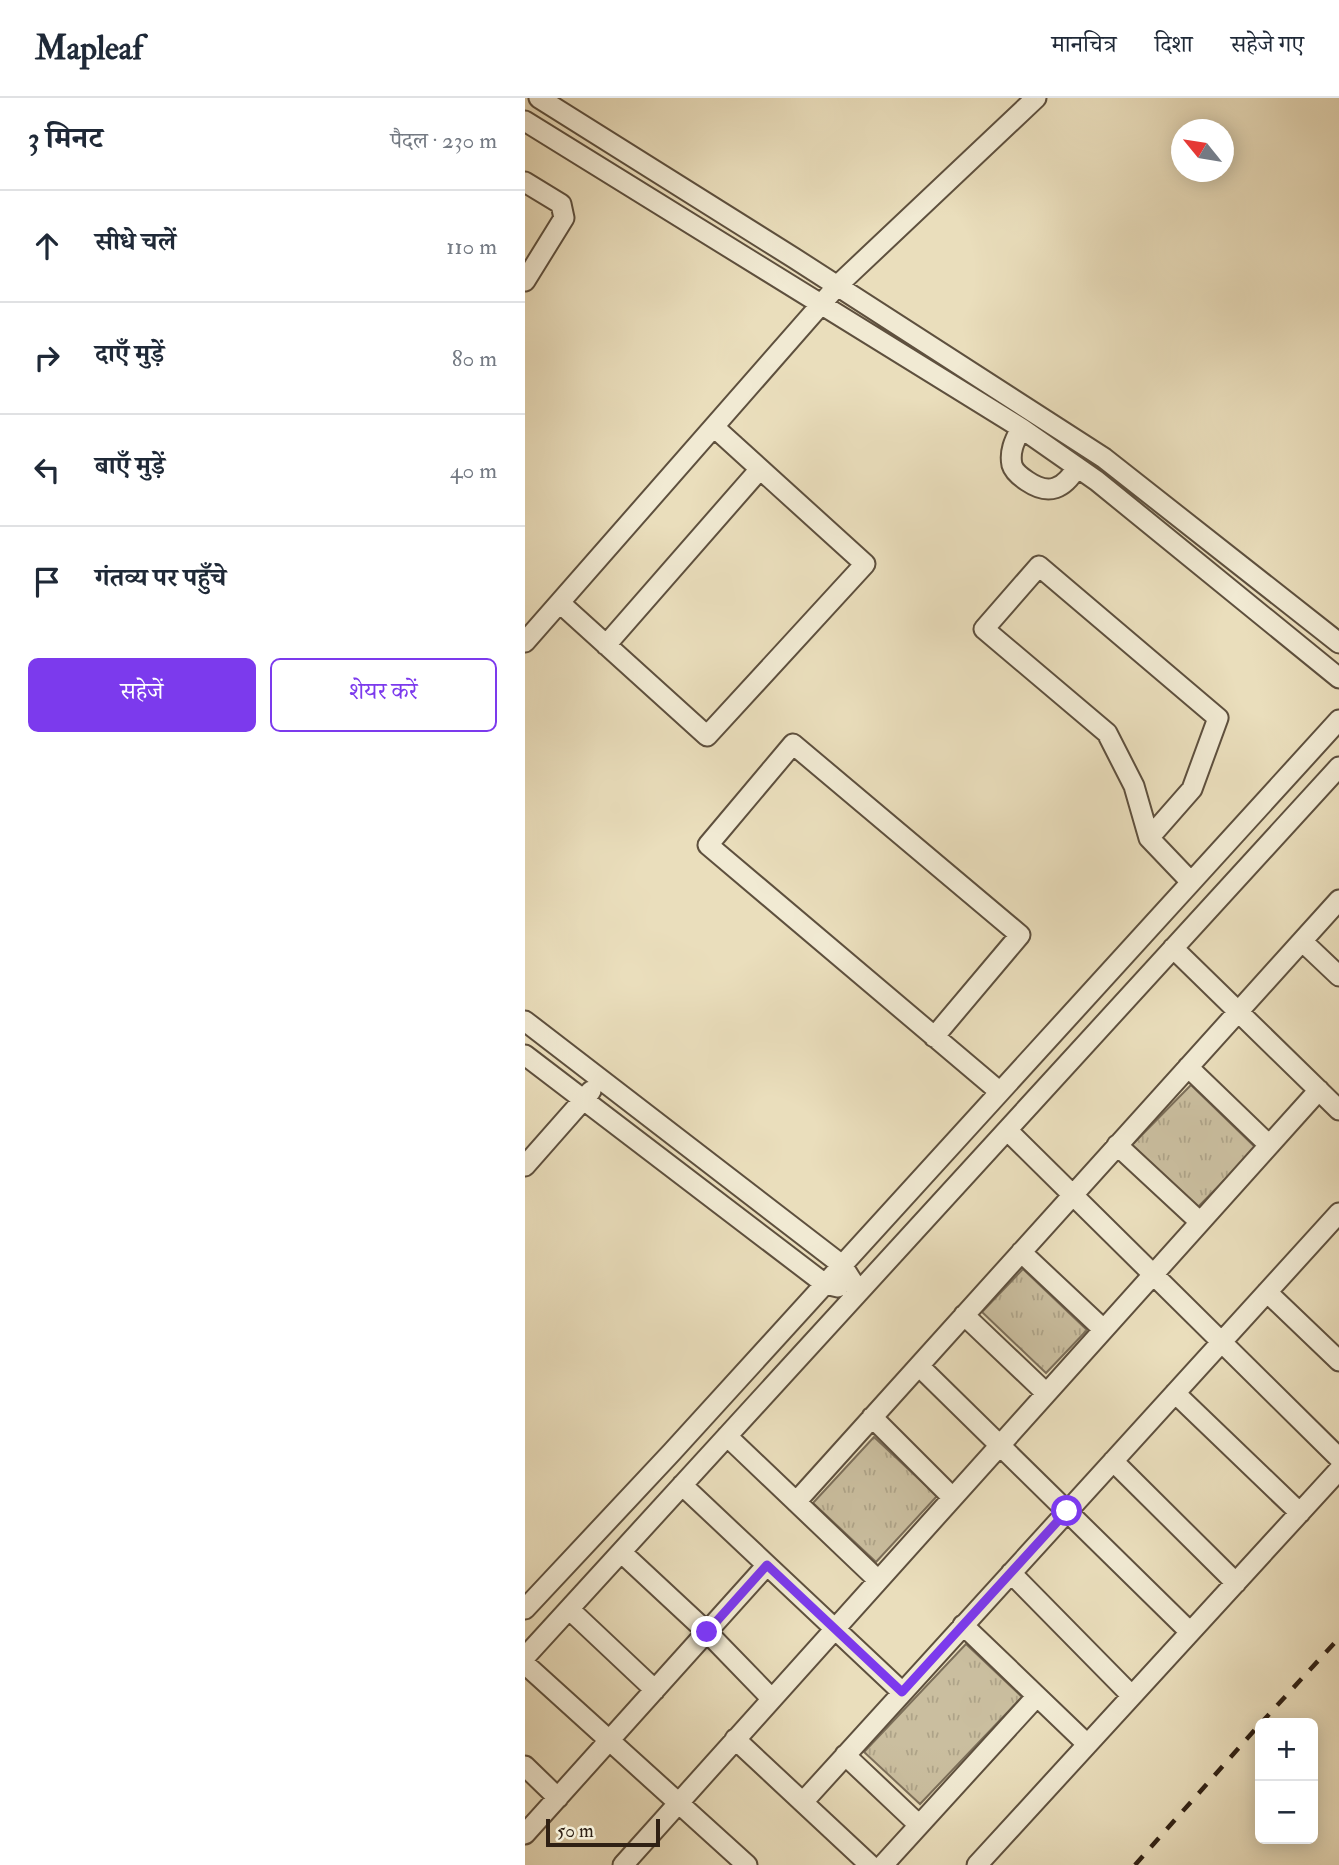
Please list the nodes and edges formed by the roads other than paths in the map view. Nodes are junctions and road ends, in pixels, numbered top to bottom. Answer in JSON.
{"nodes":[{"id":1,"x":539,"y":98,"type":"edge"},
{"id":2,"x":1036,"y":98,"type":"edge"},
{"id":3,"x":525,"y":121,"type":"edge"},
{"id":4,"x":525,"y":182,"type":"edge"},
{"id":5,"x":525,"y":281,"type":"edge"},
{"id":6,"x":838,"y":285,"type":"junction"},
{"id":7,"x":821,"y":304,"type":"junction"},
{"id":8,"x":713,"y":427,"type":"junction"},
{"id":9,"x":1021,"y":428,"type":"junction"},
{"id":10,"x":1077,"y":467,"type":"junction"},
{"id":11,"x":760,"y":469,"type":"junction"},
{"id":12,"x":560,"y":603,"type":"junction"},
{"id":13,"x":525,"y":642,"type":"edge"},
{"id":14,"x":1339,"y":642,"type":"edge"},
{"id":15,"x":606,"y":645,"type":"junction"},
{"id":16,"x":1339,"y":678,"type":"edge"},
{"id":17,"x":1339,"y":720,"type":"edge"},
{"id":18,"x":1339,"y":767,"type":"edge"},
{"id":19,"x":1149,"y":838,"type":"junction"},
{"id":20,"x":1191,"y":882,"type":"junction"},
{"id":21,"x":1339,"y":900,"type":"edge"},
{"id":22,"x":1302,"y":941,"type":"junction"},
{"id":23,"x":1173,"y":948,"type":"junction"},
{"id":24,"x":1339,"y":976,"type":"edge"},
{"id":25,"x":1238,"y":1011,"type":"junction"},
{"id":26,"x":525,"y":1021,"type":"edge"},
{"id":27,"x":935,"y":1037,"type":"junction"},
{"id":28,"x":525,"y":1055,"type":"edge"},
{"id":29,"x":1188,"y":1067,"type":"junction"},
{"id":30,"x":601,"y":1080,"type":"junction"},
{"id":31,"x":1319,"y":1090,"type":"junction"},
{"id":32,"x":1000,"y":1092,"type":"junction"},
{"id":33,"x":584,"y":1100,"type":"junction"},
{"id":34,"x":1339,"y":1110,"type":"edge"},
{"id":35,"x":1007,"y":1130,"type":"junction"},
{"id":36,"x":1269,"y":1144,"type":"junction"},
{"id":37,"x":1117,"y":1146,"type":"junction"},
{"id":38,"x":525,"y":1166,"type":"edge"},
{"id":39,"x":1073,"y":1195,"type":"junction"},
{"id":40,"x":1339,"y":1213,"type":"edge"},
{"id":41,"x":1200,"y":1222,"type":"junction"},
{"id":42,"x":1021,"y":1252,"type":"junction"},
{"id":43,"x":842,"y":1265,"type":"junction"},
{"id":44,"x":1153,"y":1274,"type":"junction"},
{"id":45,"x":825,"y":1284,"type":"junction"},
{"id":46,"x":859,"y":1292,"type":"junction"},
{"id":47,"x":1267,"y":1292,"type":"junction"},
{"id":48,"x":964,"y":1315,"type":"junction"},
{"id":49,"x":1103,"y":1329,"type":"junction"},
{"id":50,"x":1222,"y":1342,"type":"junction"},
{"id":51,"x":1339,"y":1361,"type":"edge"},
{"id":52,"x":919,"y":1366,"type":"junction"},
{"id":53,"x":1046,"y":1393,"type":"junction"},
{"id":54,"x":1175,"y":1393,"type":"junction"},
{"id":55,"x":872,"y":1418,"type":"junction"},
{"id":56,"x":727,"y":1436,"type":"junction"},
{"id":57,"x":1000,"y":1444,"type":"junction"},
{"id":58,"x":1339,"y":1458,"type":"edge"},
{"id":59,"x":1113,"y":1461,"type":"junction"},
{"id":60,"x":1339,"y":1470,"type":"edge"},
{"id":61,"x":682,"y":1485,"type":"junction"},
{"id":62,"x":952,"y":1497,"type":"junction"},
{"id":63,"x":796,"y":1502,"type":"junction"},
{"id":64,"x":1067,"y":1511,"type":"junction"},
{"id":65,"x":1300,"y":1513,"type":"junction"},
{"id":66,"x":621,"y":1552,"type":"junction"},
{"id":67,"x":767,"y":1565,"type":"junction"},
{"id":68,"x":1011,"y":1573,"type":"junction"},
{"id":69,"x":878,"y":1580,"type":"junction"},
{"id":70,"x":1236,"y":1583,"type":"junction"},
{"id":71,"x":528,"y":1599,"type":"edge"},
{"id":72,"x":569,"y":1609,"type":"junction"},
{"id":73,"x":964,"y":1625,"type":"junction"},
{"id":74,"x":835,"y":1629,"type":"junction"},
{"id":75,"x":707,"y":1632,"type":"junction"},
{"id":76,"x":1190,"y":1632,"type":"junction"},
{"id":77,"x":525,"y":1657,"type":"edge"},
{"id":78,"x":525,"y":1664,"type":"edge"},
{"id":79,"x":655,"y":1690,"type":"junction"},
{"id":80,"x":902,"y":1692,"type":"junction"},
{"id":81,"x":1037,"y":1696,"type":"junction"},
{"id":82,"x":1132,"y":1696,"type":"junction"},
{"id":83,"x":772,"y":1699,"type":"junction"},
{"id":84,"x":736,"y":1739,"type":"junction"},
{"id":85,"x":609,"y":1741,"type":"junction"},
{"id":86,"x":1087,"y":1744,"type":"junction"},
{"id":87,"x":845,"y":1755,"type":"junction"},
{"id":88,"x":525,"y":1766,"type":"edge"},
{"id":89,"x":558,"y":1798,"type":"junction"},
{"id":90,"x":679,"y":1802,"type":"junction"},
{"id":91,"x":803,"y":1802,"type":"junction"},
{"id":92,"x":919,"y":1825,"type":"junction"},
{"id":93,"x":525,"y":1834,"type":"edge"},
{"id":94,"x":623,"y":1865,"type":"edge"},
{"id":95,"x":747,"y":1865,"type":"edge"},
{"id":96,"x":870,"y":1865,"type":"edge"},
{"id":97,"x":883,"y":1865,"type":"edge"},
{"id":98,"x":977,"y":1865,"type":"edge"}],
"edges":[{"from":1,"to":6,"type":"street"},
{"from":2,"to":6,"type":"street"},
{"from":3,"to":7,"type":"street"},
{"from":4,"to":5,"type":"street"},
{"from":6,"to":7,"type":"street"},
{"from":6,"to":14,"type":"street"},
{"from":7,"to":8,"type":"street"},
{"from":7,"to":9,"type":"street"},
{"from":8,"to":11,"type":"street"},
{"from":8,"to":12,"type":"street"},
{"from":9,"to":10,"type":"street"},
{"from":9,"to":10,"type":"street"},
{"from":10,"to":16,"type":"street"},
{"from":11,"to":15,"type":"street"},
{"from":11,"to":15,"type":"street"},
{"from":12,"to":13,"type":"street"},
{"from":12,"to":15,"type":"street"},
{"from":17,"to":20,"type":"street"},
{"from":18,"to":23,"type":"street"},
{"from":19,"to":19,"type":"street"},
{"from":19,"to":20,"type":"street"},
{"from":20,"to":32,"type":"street"},
{"from":21,"to":22,"type":"street"},
{"from":22,"to":24,"type":"street"},
{"from":22,"to":25,"type":"street"},
{"from":23,"to":25,"type":"street"},
{"from":23,"to":35,"type":"street"},
{"from":25,"to":29,"type":"street"},
{"from":25,"to":31,"type":"street"},
{"from":26,"to":30,"type":"street"},
{"from":27,"to":27,"type":"street"},
{"from":27,"to":32,"type":"street"},
{"from":28,"to":33,"type":"street"},
{"from":29,"to":36,"type":"street"},
{"from":29,"to":37,"type":"street"},
{"from":30,"to":33,"type":"street"},
{"from":30,"to":43,"type":"street"},
{"from":31,"to":34,"type":"street"},
{"from":31,"to":36,"type":"street"},
{"from":32,"to":43,"type":"street"},
{"from":33,"to":38,"type":"street"},
{"from":33,"to":45,"type":"street"},
{"from":35,"to":39,"type":"street"},
{"from":35,"to":46,"type":"street"},
{"from":36,"to":41,"type":"street"},
{"from":37,"to":39,"type":"street"},
{"from":37,"to":41,"type":"street"},
{"from":39,"to":42,"type":"street"},
{"from":39,"to":44,"type":"street"},
{"from":40,"to":47,"type":"street"},
{"from":41,"to":44,"type":"street"},
{"from":42,"to":48,"type":"street"},
{"from":42,"to":49,"type":"street"},
{"from":43,"to":45,"type":"street"},
{"from":43,"to":46,"type":"street"},
{"from":44,"to":49,"type":"street"},
{"from":44,"to":50,"type":"street"},
{"from":45,"to":46,"type":"street"},
{"from":45,"to":71,"type":"street"},
{"from":46,"to":56,"type":"street"},
{"from":47,"to":50,"type":"street"},
{"from":47,"to":51,"type":"street"},
{"from":48,"to":52,"type":"street"},
{"from":48,"to":53,"type":"street"},
{"from":49,"to":53,"type":"street"},
{"from":50,"to":54,"type":"street"},
{"from":50,"to":58,"type":"street"},
{"from":52,"to":55,"type":"street"},
{"from":52,"to":57,"type":"street"},
{"from":53,"to":57,"type":"street"},
{"from":54,"to":59,"type":"street"},
{"from":54,"to":65,"type":"street"},
{"from":55,"to":62,"type":"street"},
{"from":55,"to":63,"type":"street"},
{"from":56,"to":61,"type":"street"},
{"from":56,"to":63,"type":"street"},
{"from":57,"to":62,"type":"street"},
{"from":57,"to":64,"type":"street"},
{"from":59,"to":64,"type":"street"},
{"from":59,"to":70,"type":"street"},
{"from":60,"to":65,"type":"street"},
{"from":61,"to":66,"type":"street"},
{"from":61,"to":67,"type":"street"},
{"from":62,"to":69,"type":"street"},
{"from":63,"to":69,"type":"street"},
{"from":64,"to":68,"type":"street"},
{"from":64,"to":76,"type":"street"},
{"from":65,"to":70,"type":"street"},
{"from":66,"to":72,"type":"street"},
{"from":66,"to":75,"type":"street"},
{"from":67,"to":74,"type":"street"},
{"from":67,"to":75,"type":"street"},
{"from":68,"to":73,"type":"street"},
{"from":68,"to":82,"type":"street"},
{"from":69,"to":74,"type":"street"},
{"from":70,"to":76,"type":"street"},
{"from":72,"to":77,"type":"street"},
{"from":72,"to":79,"type":"street"},
{"from":73,"to":80,"type":"street"},
{"from":73,"to":81,"type":"street"},
{"from":74,"to":80,"type":"street"},
{"from":74,"to":83,"type":"street"},
{"from":75,"to":79,"type":"street"},
{"from":75,"to":83,"type":"street"},
{"from":76,"to":82,"type":"street"},
{"from":78,"to":85,"type":"street"},
{"from":79,"to":85,"type":"street"},
{"from":80,"to":87,"type":"street"},
{"from":81,"to":86,"type":"street"},
{"from":81,"to":92,"type":"street"},
{"from":82,"to":86,"type":"street"},
{"from":83,"to":84,"type":"street"},
{"from":84,"to":90,"type":"street"},
{"from":84,"to":91,"type":"street"},
{"from":85,"to":89,"type":"street"},
{"from":85,"to":90,"type":"street"},
{"from":86,"to":98,"type":"street"},
{"from":87,"to":91,"type":"street"},
{"from":87,"to":92,"type":"street"},
{"from":88,"to":89,"type":"street"},
{"from":89,"to":93,"type":"street"},
{"from":90,"to":94,"type":"street"},
{"from":90,"to":95,"type":"street"},
{"from":91,"to":96,"type":"street"},
{"from":92,"to":97,"type":"street"}]}
